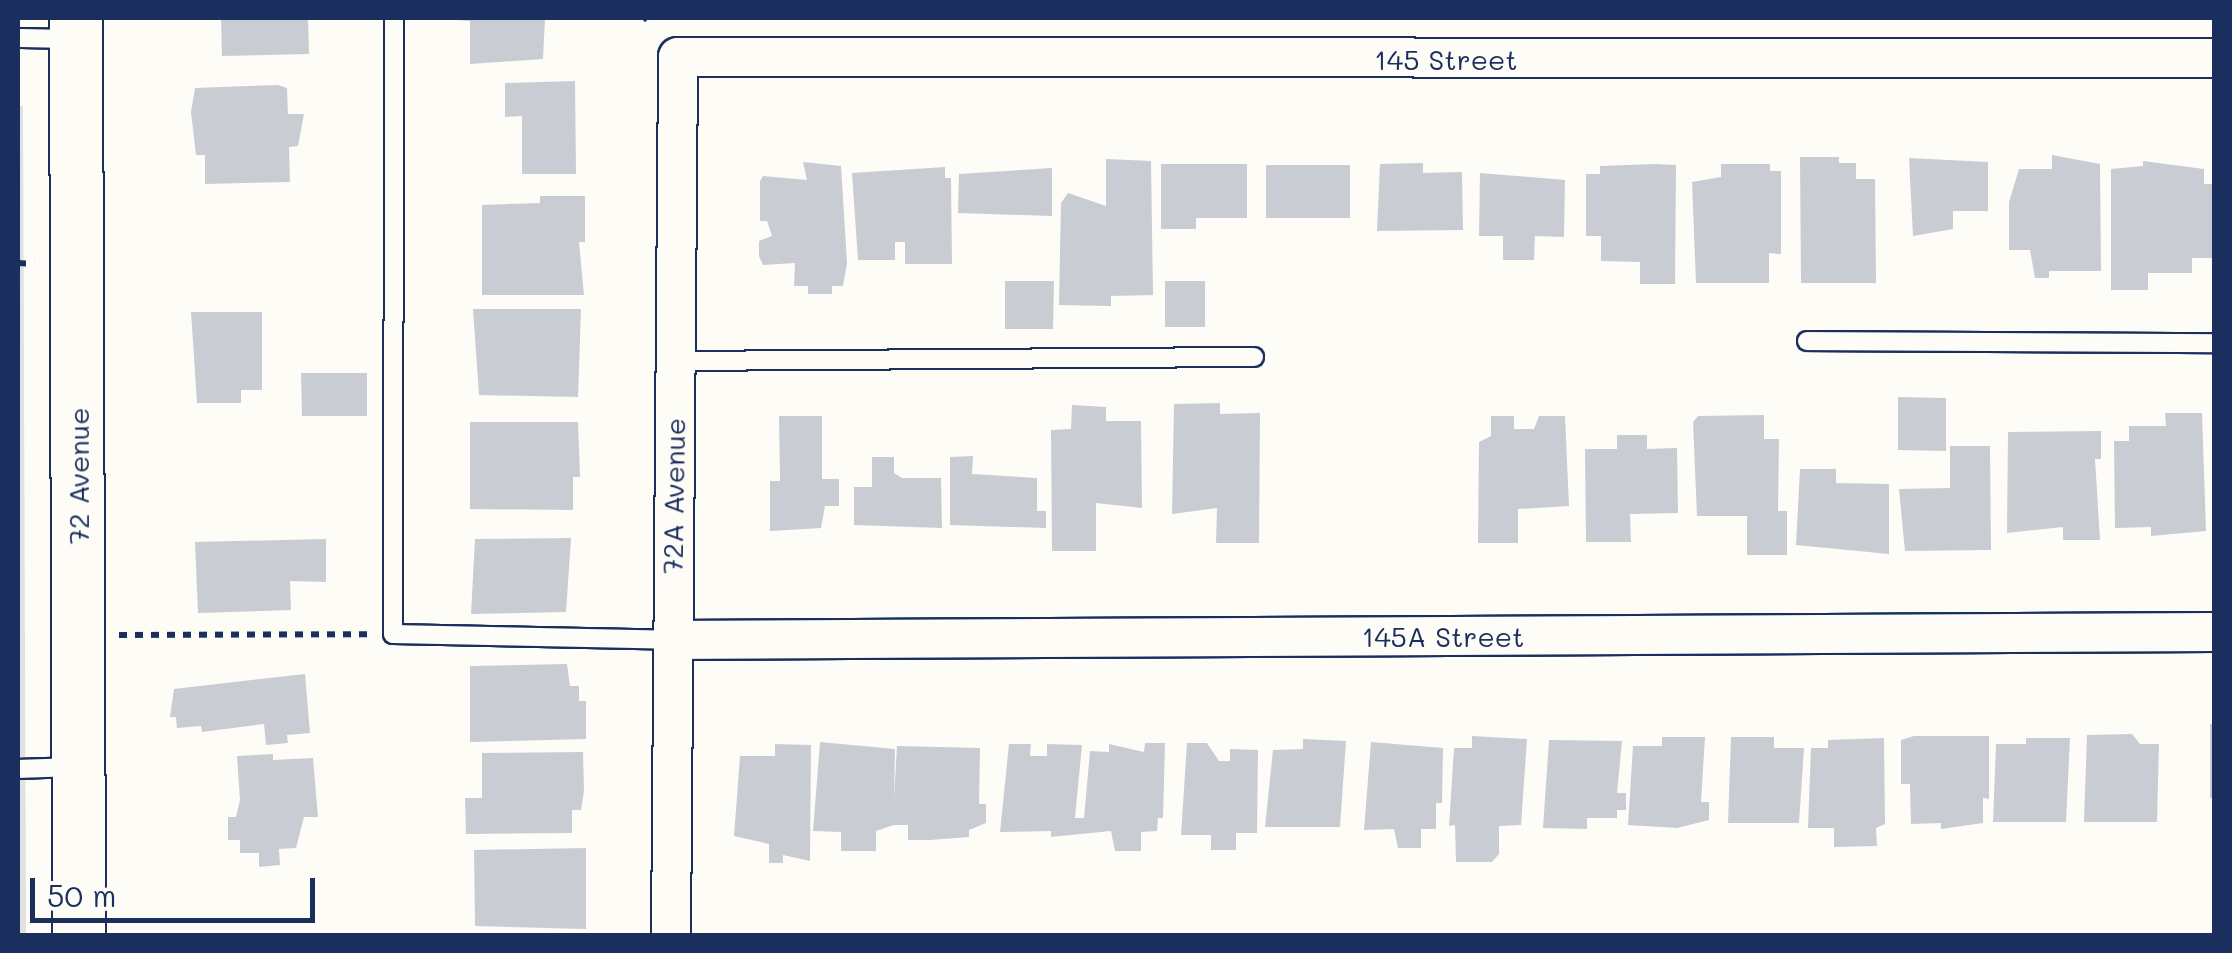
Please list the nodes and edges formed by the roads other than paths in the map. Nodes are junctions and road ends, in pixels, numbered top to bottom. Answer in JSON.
{"nodes":[{"id":1,"x":394,"y":18,"type":"edge"},
{"id":2,"x":76,"y":28,"type":"edge"},
{"id":3,"x":18,"y":38,"type":"edge"},
{"id":4,"x":678,"y":58,"type":"joint"},
{"id":5,"x":2214,"y":58,"type":"edge"},
{"id":6,"x":1807,"y":341,"type":"dead end"},
{"id":7,"x":2214,"y":343,"type":"edge"},
{"id":8,"x":1254,"y":358,"type":"dead end"},
{"id":9,"x":674,"y":361,"type":"junction"},
{"id":10,"x":2214,"y":632,"type":"edge"},
{"id":11,"x":671,"y":640,"type":"junction"},
{"id":12,"x":79,"y":766,"type":"junction"},
{"id":13,"x":18,"y":770,"type":"edge"},
{"id":14,"x":79,"y":936,"type":"edge"},
{"id":15,"x":671,"y":936,"type":"edge"}],
"edges":[{"from":1,"to":11,"type":"lane"},
{"from":2,"to":3,"type":"lane"},
{"from":2,"to":12,"type":"main road","name":"72 Avenue"},
{"from":4,"to":5,"type":"street","name":"145 Street"},
{"from":4,"to":9,"type":"street","name":"72A Avenue"},
{"from":6,"to":7,"type":"lane"},
{"from":8,"to":9,"type":"lane"},
{"from":9,"to":11,"type":"street","name":"72A Avenue"},
{"from":10,"to":11,"type":"street","name":"145A Street"},
{"from":11,"to":15,"type":"street","name":"72A Avenue"},
{"from":12,"to":13,"type":"lane"},
{"from":12,"to":14,"type":"main road","name":"72 Avenue"}]}
